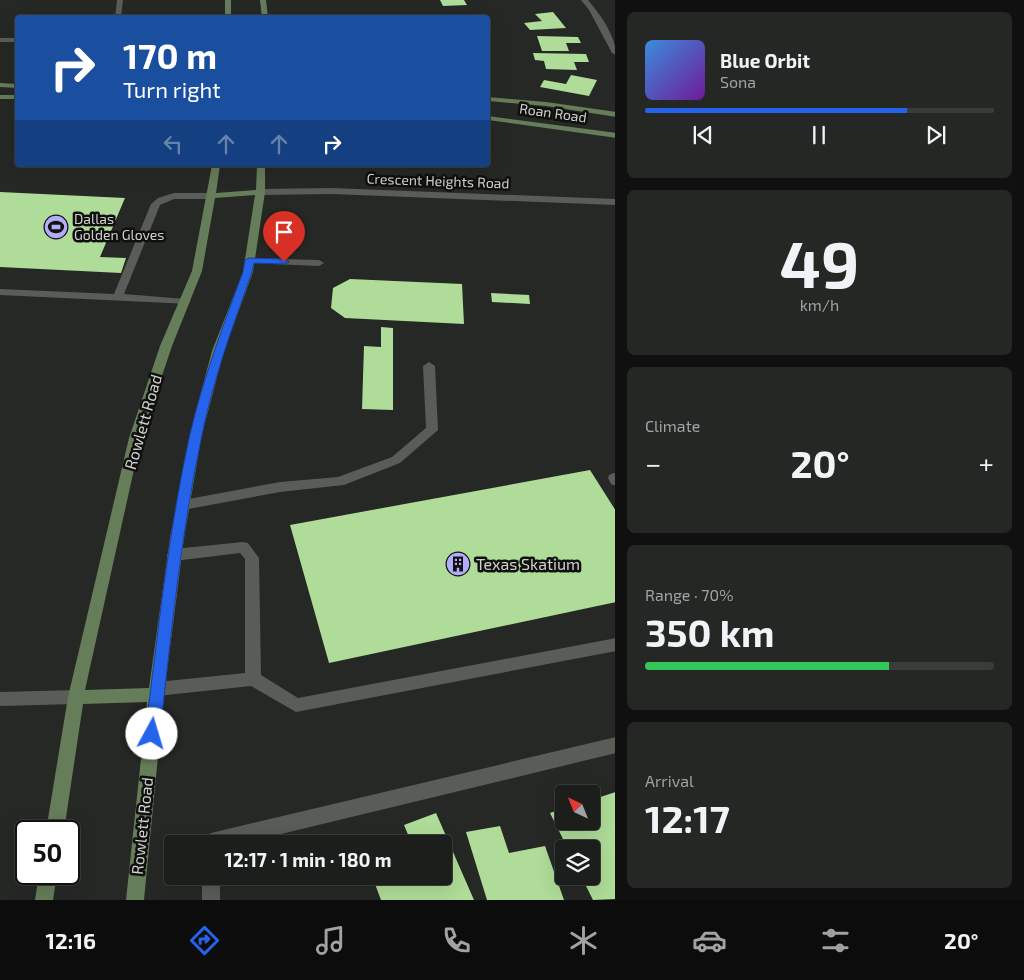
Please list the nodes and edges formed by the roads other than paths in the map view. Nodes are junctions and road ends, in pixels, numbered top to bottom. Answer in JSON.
{"nodes":[{"id":1,"x":120,"y":0,"type":"edge"},
{"id":2,"x":228,"y":0,"type":"edge"},
{"id":3,"x":263,"y":0,"type":"edge"},
{"id":4,"x":584,"y":0,"type":"edge"},
{"id":5,"x":118,"y":15,"type":"edge"},
{"id":6,"x":228,"y":15,"type":"edge"},
{"id":7,"x":265,"y":15,"type":"edge"},
{"id":8,"x":0,"y":40,"type":"edge"},
{"id":9,"x":15,"y":40,"type":"edge"},
{"id":10,"x":615,"y":53,"type":"edge"},
{"id":11,"x":0,"y":85,"type":"edge"},
{"id":12,"x":15,"y":86,"type":"edge"},
{"id":13,"x":0,"y":97,"type":"edge"},
{"id":14,"x":15,"y":98,"type":"edge"},
{"id":15,"x":490,"y":99,"type":"edge"},
{"id":16,"x":615,"y":115,"type":"edge"},
{"id":17,"x":490,"y":118,"type":"edge"},
{"id":18,"x":615,"y":136,"type":"edge"},
{"id":19,"x":216,"y":167,"type":"edge"},
{"id":20,"x":261,"y":167,"type":"edge"},
{"id":21,"x":260,"y":192,"type":"junction"},
{"id":22,"x":211,"y":196,"type":"junction"},
{"id":23,"x":615,"y":202,"type":"edge"},
{"id":24,"x":249,"y":260,"type":"junction"},
{"id":25,"x":319,"y":263,"type":"dead end"},
{"id":26,"x":0,"y":292,"type":"edge"},
{"id":27,"x":118,"y":297,"type":"junction"},
{"id":28,"x":185,"y":302,"type":"junction"},
{"id":29,"x":429,"y":366,"type":"dead end"},
{"id":30,"x":182,"y":506,"type":"junction"},
{"id":31,"x":174,"y":555,"type":"junction"},
{"id":32,"x":615,"y":644,"type":"edge"},
{"id":33,"x":253,"y":679,"type":"junction"},
{"id":34,"x":157,"y":692,"type":"junction"},
{"id":35,"x":76,"y":698,"type":"junction"},
{"id":36,"x":0,"y":699,"type":"edge"},
{"id":37,"x":615,"y":745,"type":"edge"},
{"id":38,"x":57,"y":820,"type":"edge"},
{"id":39,"x":238,"y":835,"type":"edge"},
{"id":40,"x":46,"y":885,"type":"edge"},
{"id":41,"x":211,"y":885,"type":"edge"},
{"id":42,"x":44,"y":900,"type":"edge"},
{"id":43,"x":135,"y":900,"type":"edge"},
{"id":44,"x":211,"y":900,"type":"edge"}],
"edges":[{"from":1,"to":5,"type":"street"},
{"from":2,"to":6,"type":"main road"},
{"from":3,"to":7,"type":"main road"},
{"from":4,"to":10,"type":"street"},
{"from":8,"to":9,"type":"street"},
{"from":11,"to":12,"type":"main road"},
{"from":13,"to":14,"type":"main road"},
{"from":15,"to":16,"type":"main road","name":"Roan Road"},
{"from":17,"to":18,"type":"main road","name":"Roan Road"},
{"from":19,"to":22,"type":"main road","name":"Rowlett Road"},
{"from":20,"to":21,"type":"main road","name":"Rowlett Road"},
{"from":21,"to":22,"type":"main road"},
{"from":21,"to":23,"type":"street","name":"Crescent Heights Road"},
{"from":21,"to":24,"type":"main road","name":"Rowlett Road"},
{"from":22,"to":27,"type":"street"},
{"from":22,"to":28,"type":"main road","name":"Rowlett Road"},
{"from":24,"to":25,"type":"street"},
{"from":24,"to":30,"type":"main road","name":"Rowlett Road"},
{"from":26,"to":27,"type":"street"},
{"from":27,"to":28,"type":"street"},
{"from":28,"to":35,"type":"main road","name":"Rowlett Road"},
{"from":29,"to":30,"type":"street"},
{"from":30,"to":31,"type":"main road","name":"Rowlett Road"},
{"from":31,"to":33,"type":"street"},
{"from":31,"to":34,"type":"main road","name":"Rowlett Road"},
{"from":32,"to":33,"type":"street"},
{"from":33,"to":34,"type":"street"},
{"from":34,"to":35,"type":"main road"},
{"from":34,"to":43,"type":"main road","name":"Rowlett Road"},
{"from":35,"to":36,"type":"street"},
{"from":35,"to":38,"type":"main road","name":"Rowlett Road"},
{"from":37,"to":39,"type":"street"},
{"from":40,"to":42,"type":"main road"},
{"from":41,"to":44,"type":"street"}]}
